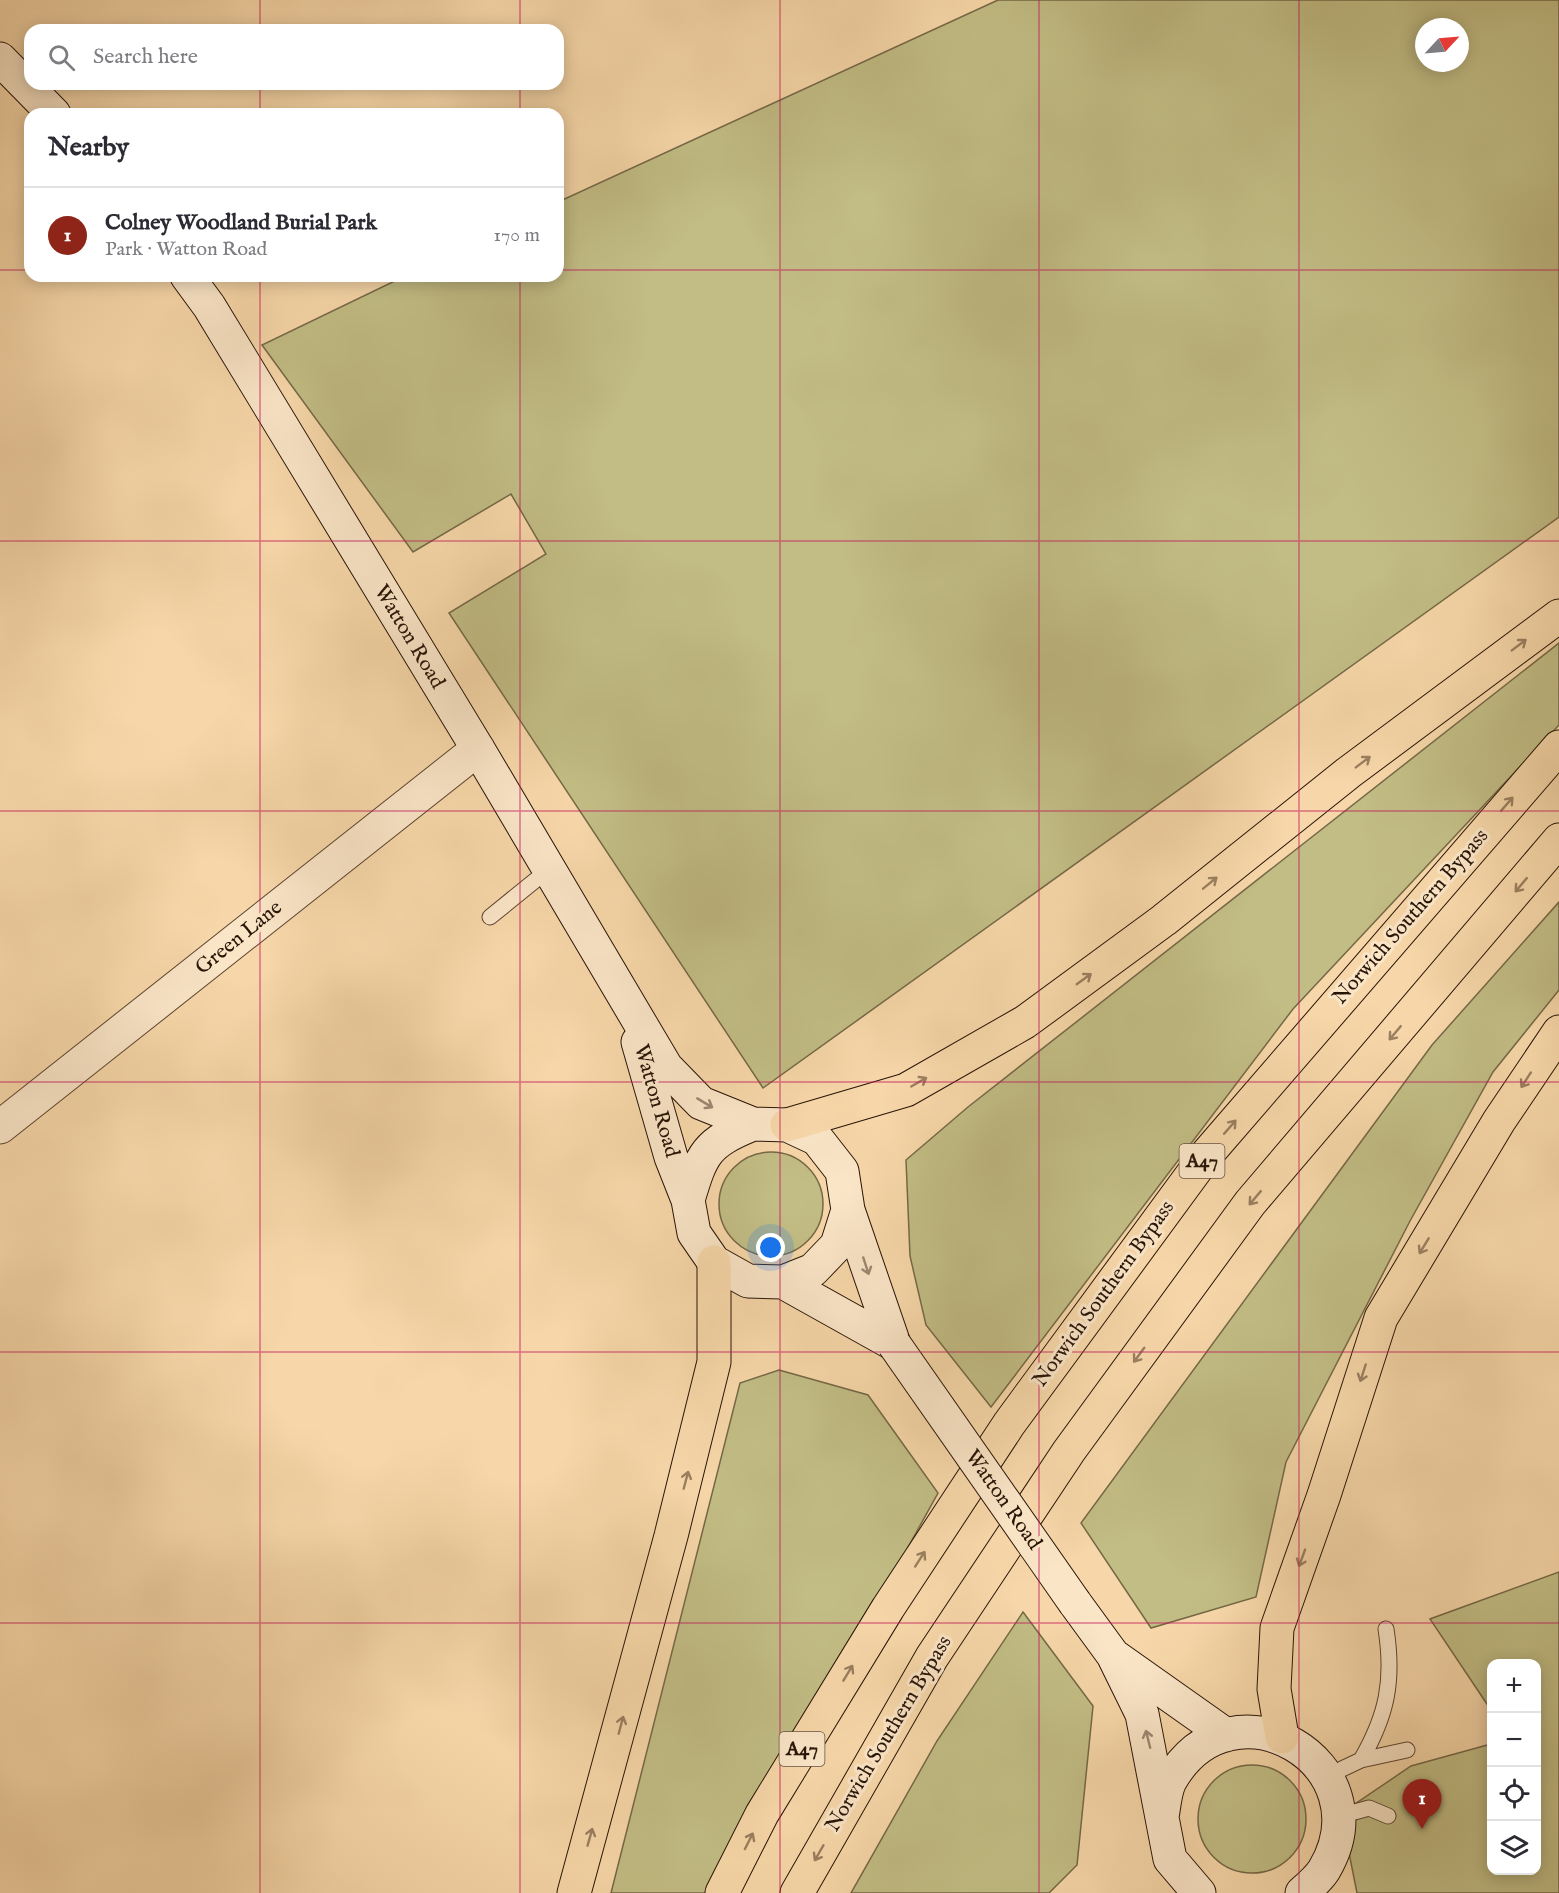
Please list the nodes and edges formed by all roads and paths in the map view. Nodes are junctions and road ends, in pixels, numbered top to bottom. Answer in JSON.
{"nodes":[{"id":1,"x":0,"y":59,"type":"edge"},
{"id":2,"x":24,"y":83,"type":"edge"},
{"id":3,"x":30,"y":90,"type":"edge"},
{"id":4,"x":48,"y":108,"type":"edge"},
{"id":5,"x":191,"y":282,"type":"edge"},
{"id":6,"x":1559,"y":616,"type":"edge"},
{"id":7,"x":1559,"y":747,"type":"edge"},
{"id":8,"x":478,"y":749,"type":"junction"},
{"id":9,"x":1559,"y":840,"type":"edge"},
{"id":10,"x":548,"y":870,"type":"junction"},
{"id":11,"x":490,"y":917,"type":"dead end"},
{"id":12,"x":626,"y":1002,"type":"junction"},
{"id":13,"x":1559,"y":1032,"type":"edge"},
{"id":14,"x":753,"y":1124,"type":"junction"},
{"id":15,"x":787,"y":1125,"type":"junction"},
{"id":16,"x":0,"y":1127,"type":"edge"},
{"id":17,"x":688,"y":1200,"type":"junction"},
{"id":18,"x":848,"y":1210,"type":"junction"},
{"id":19,"x":714,"y":1262,"type":"junction"},
{"id":20,"x":783,"y":1282,"type":"junction"},
{"id":21,"x":894,"y":1344,"type":"junction"},
{"id":22,"x":1386,"y":1629,"type":"dead end"},
{"id":23,"x":1113,"y":1655,"type":"junction"},
{"id":24,"x":1226,"y":1735,"type":"junction"},
{"id":25,"x":1282,"y":1737,"type":"junction"},
{"id":26,"x":1407,"y":1750,"type":"dead end"},
{"id":27,"x":1361,"y":1760,"type":"junction"},
{"id":28,"x":1328,"y":1776,"type":"junction"},
{"id":29,"x":1340,"y":1816,"type":"junction"},
{"id":30,"x":1388,"y":1816,"type":"dead end"},
{"id":31,"x":1162,"y":1817,"type":"junction"},
{"id":32,"x":1319,"y":1886,"type":"edge"},
{"id":33,"x":574,"y":1893,"type":"edge"},
{"id":34,"x":722,"y":1893,"type":"edge"},
{"id":35,"x":798,"y":1893,"type":"edge"},
{"id":36,"x":1199,"y":1893,"type":"edge"}],
"edges":[{"from":1,"to":2,"type":"main road"},
{"from":3,"to":4,"type":"main road"},
{"from":5,"to":8,"type":"main road","name":"Watton Road"},
{"from":15,"to":6,"type":"highway","one_way":true},
{"from":34,"to":7,"type":"highway","name":"Norwich Southern Bypass","number":"A47","one_way":true},
{"from":8,"to":10,"type":"main road","name":"Watton Road"},
{"from":8,"to":16,"type":"main road","name":"Green Lane"},
{"from":9,"to":35,"type":"highway","name":"Norwich Southern Bypass","one_way":true},
{"from":10,"to":11,"type":"lane"},
{"from":10,"to":12,"type":"main road","name":"Watton Road"},
{"from":12,"to":14,"type":"main road","name":"Watton Road","one_way":true},
{"from":12,"to":17,"type":"main road","name":"Watton Road"},
{"from":13,"to":25,"type":"highway","one_way":true},
{"from":14,"to":15,"type":"main road","name":"Watton Road"},
{"from":14,"to":17,"type":"main road","name":"Watton Road"},
{"from":15,"to":18,"type":"main road","name":"Watton Road"},
{"from":17,"to":19,"type":"main road","name":"Watton Road"},
{"from":18,"to":20,"type":"main road","name":"Watton Road"},
{"from":18,"to":21,"type":"main road","name":"Watton Road","one_way":true},
{"from":19,"to":20,"type":"main road","name":"Watton Road"},
{"from":33,"to":19,"type":"highway","one_way":true},
{"from":20,"to":21,"type":"main road","name":"Watton Road"},
{"from":21,"to":23,"type":"main road","name":"Watton Road","bridge":true},
{"from":22,"to":27,"type":"lane"},
{"from":23,"to":24,"type":"main road","name":"Watton Road"},
{"from":31,"to":23,"type":"main road","name":"Watton Road","one_way":true},
{"from":24,"to":25,"type":"main road","name":"Watton Road"},
{"from":24,"to":31,"type":"main road","name":"Watton Road"},
{"from":25,"to":28,"type":"main road","name":"Watton Road"},
{"from":26,"to":27,"type":"lane"},
{"from":27,"to":28,"type":"lane"},
{"from":28,"to":29,"type":"main road","name":"Watton Road"},
{"from":29,"to":30,"type":"lane"},
{"from":29,"to":32,"type":"main road","name":"Watton Road"},
{"from":31,"to":36,"type":"main road","name":"Watton Road"}]}
